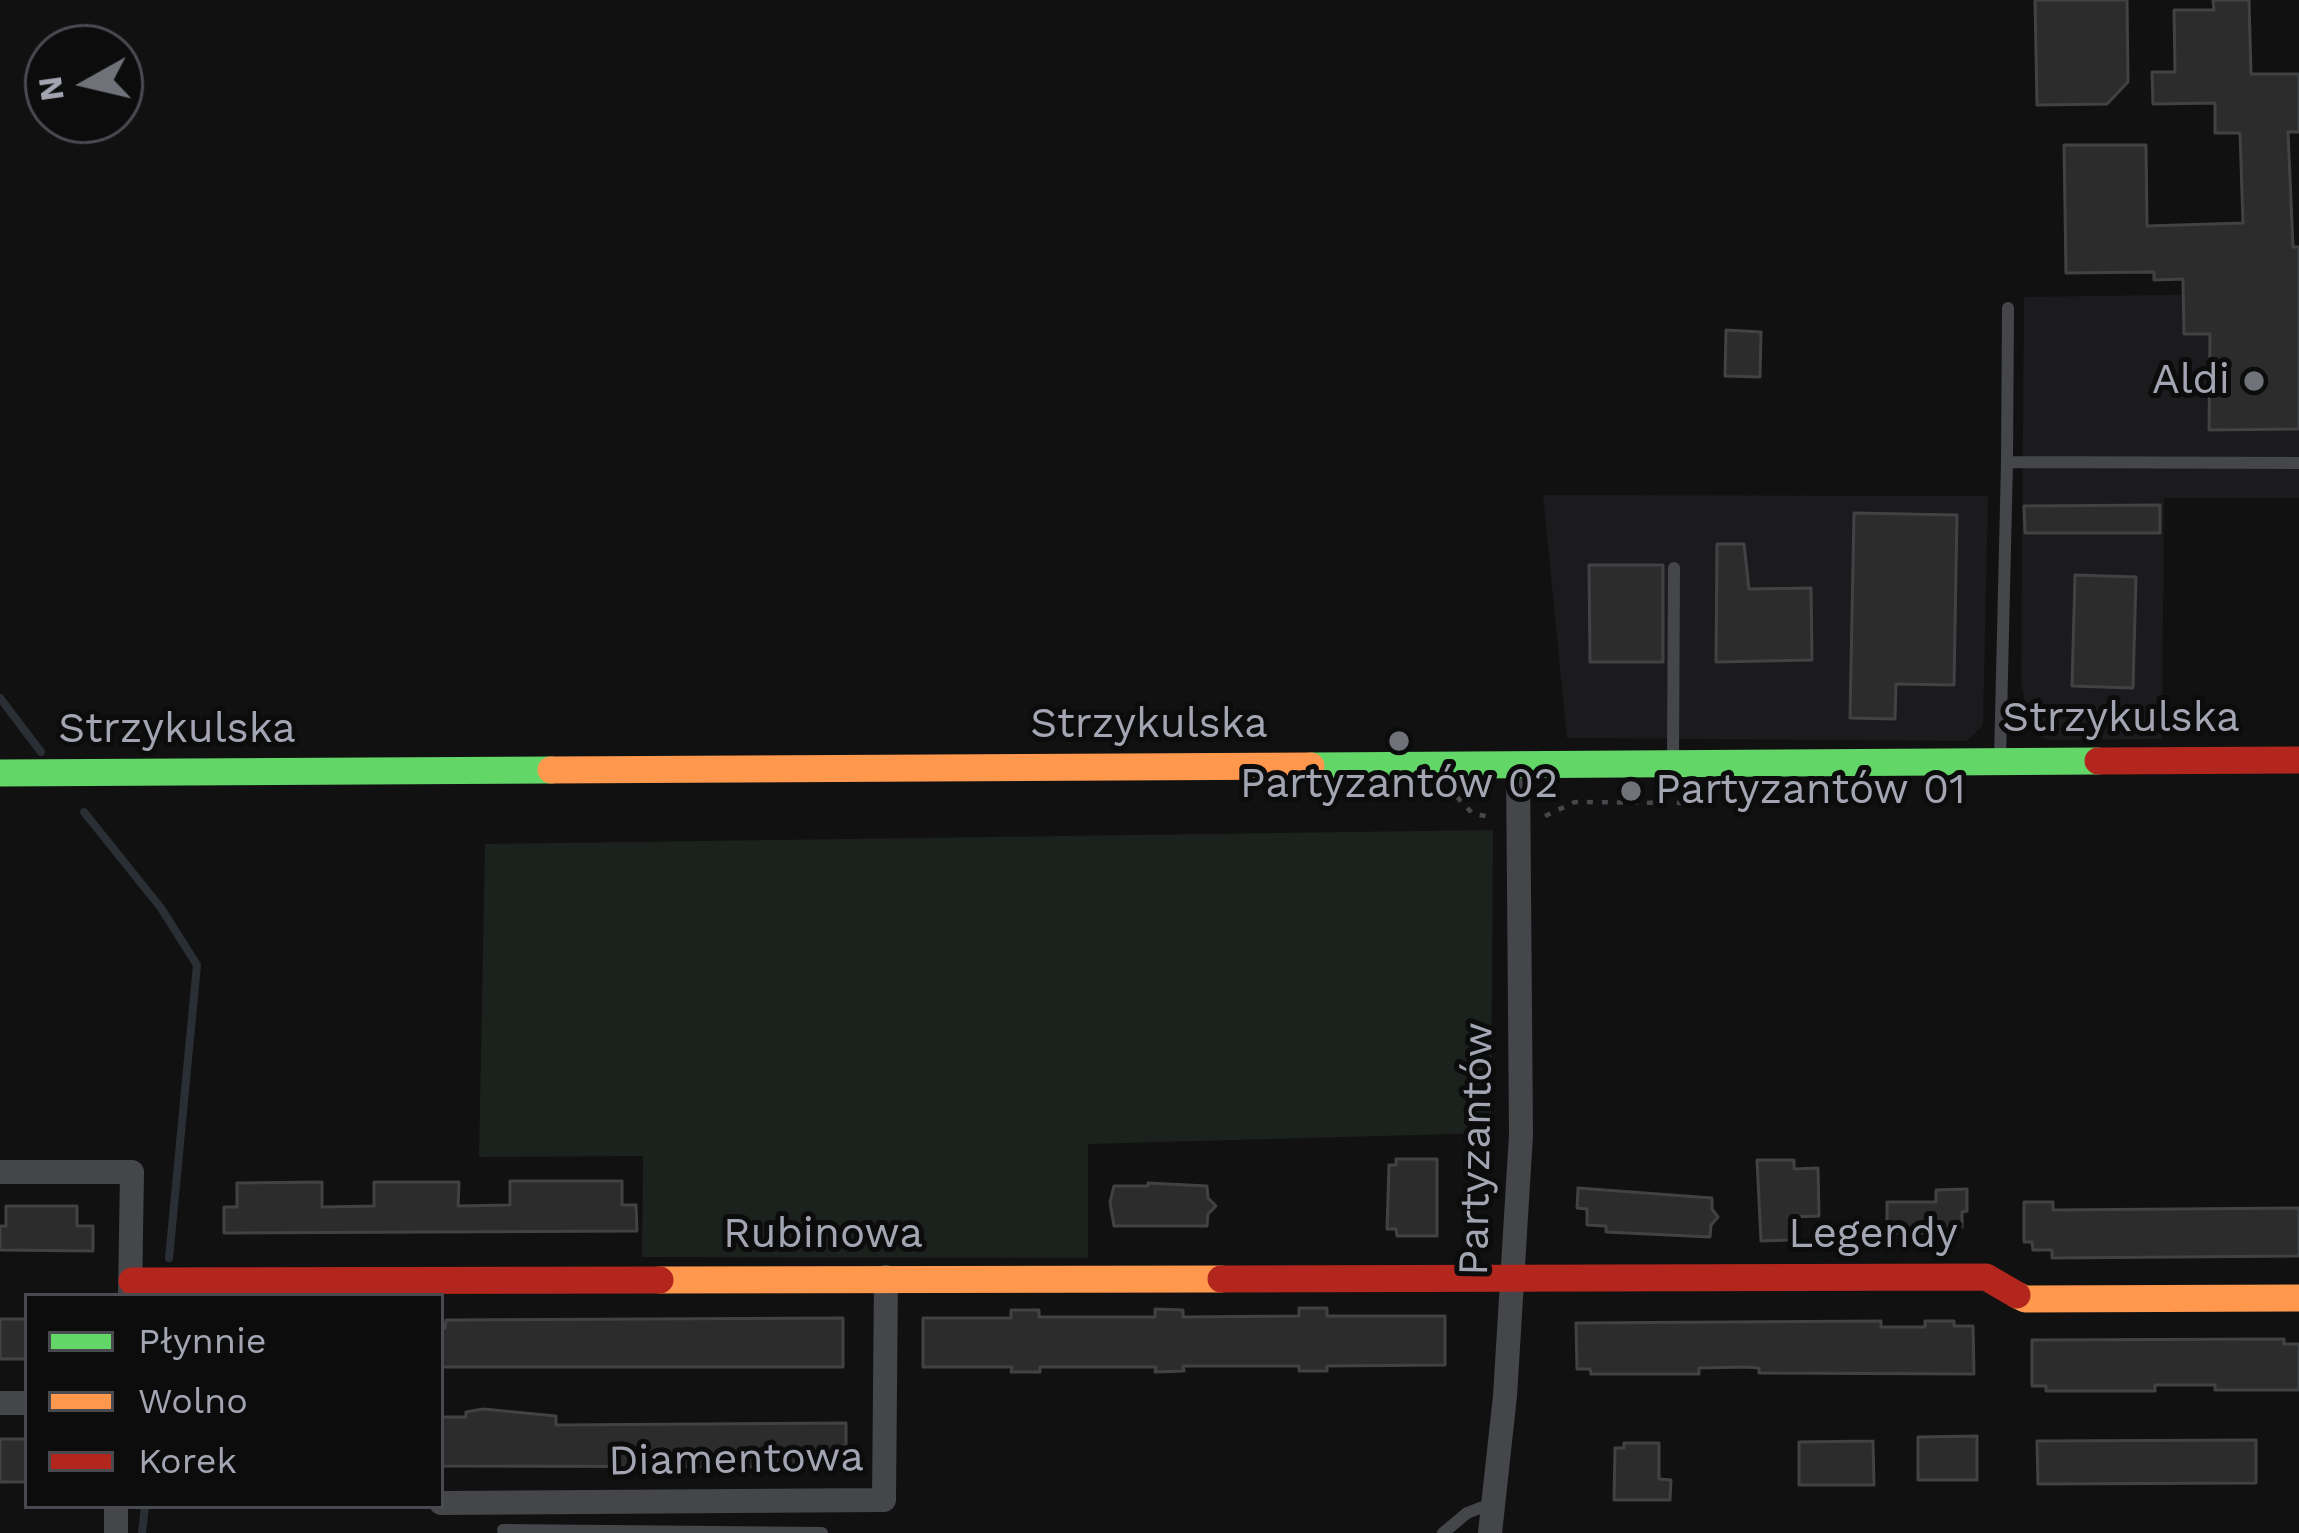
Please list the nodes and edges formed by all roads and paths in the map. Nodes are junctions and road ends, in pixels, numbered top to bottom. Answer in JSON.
{"nodes":[{"id":1,"x":2008,"y":308,"type":"dead end"},
{"id":2,"x":2007,"y":462,"type":"junction"},
{"id":3,"x":2299,"y":463,"type":"edge"},
{"id":4,"x":1674,"y":568,"type":"dead end"},
{"id":5,"x":2299,"y":760,"type":"edge"},
{"id":6,"x":2000,"y":761,"type":"junction"},
{"id":7,"x":1673,"y":764,"type":"junction"},
{"id":8,"x":1518,"y":765,"type":"junction"},
{"id":9,"x":0,"y":773,"type":"edge"},
{"id":10,"x":1447,"y":785,"type":"dead end"},
{"id":11,"x":1709,"y":796,"type":"dead end"},
{"id":12,"x":1505,"y":817,"type":"dead end"},
{"id":13,"x":1535,"y":817,"type":"dead end"},
{"id":14,"x":0,"y":1172,"type":"edge"},
{"id":15,"x":886,"y":1277,"type":"junction"},
{"id":16,"x":1514,"y":1278,"type":"junction"},
{"id":17,"x":311,"y":1287,"type":"edge"},
{"id":18,"x":131,"y":1288,"type":"edge"},
{"id":19,"x":2299,"y":1298,"type":"edge"},
{"id":20,"x":1494,"y":1502,"type":"junction"},
{"id":21,"x":444,"y":1503,"type":"edge"},
{"id":22,"x":503,"y":1530,"type":"edge"},
{"id":23,"x":822,"y":1533,"type":"edge"},
{"id":24,"x":1443,"y":1533,"type":"edge"},
{"id":25,"x":1490,"y":1533,"type":"edge"}],
"edges":[{"from":1,"to":2,"type":"lane"},
{"from":2,"to":3,"type":"lane"},
{"from":2,"to":6,"type":"lane"},
{"from":4,"to":7,"type":"lane"},
{"from":5,"to":6,"type":"street","name":"Strzykulska"},
{"from":6,"to":7,"type":"street","name":"Strzykulska"},
{"from":7,"to":8,"type":"street","name":"Strzykulska"},
{"from":8,"to":9,"type":"street","name":"Strzykulska"},
{"from":8,"to":16,"type":"street","name":"Partyzantów"},
{"from":10,"to":12,"type":"path"},
{"from":11,"to":13,"type":"path"},
{"from":14,"to":18,"type":"street"},
{"from":15,"to":16,"type":"street","name":"Rubinowa"},
{"from":15,"to":17,"type":"street","name":"Rubinowa"},
{"from":15,"to":21,"type":"street","name":"Diamentowa"},
{"from":16,"to":19,"type":"street","name":"Legendy"},
{"from":16,"to":20,"type":"street","name":"Partyzantów"},
{"from":17,"to":18,"type":"street","name":"Rubinowa"},
{"from":20,"to":24,"type":"lane"},
{"from":20,"to":25,"type":"street","name":"Partyzantów"},
{"from":22,"to":23,"type":"lane"}]}
